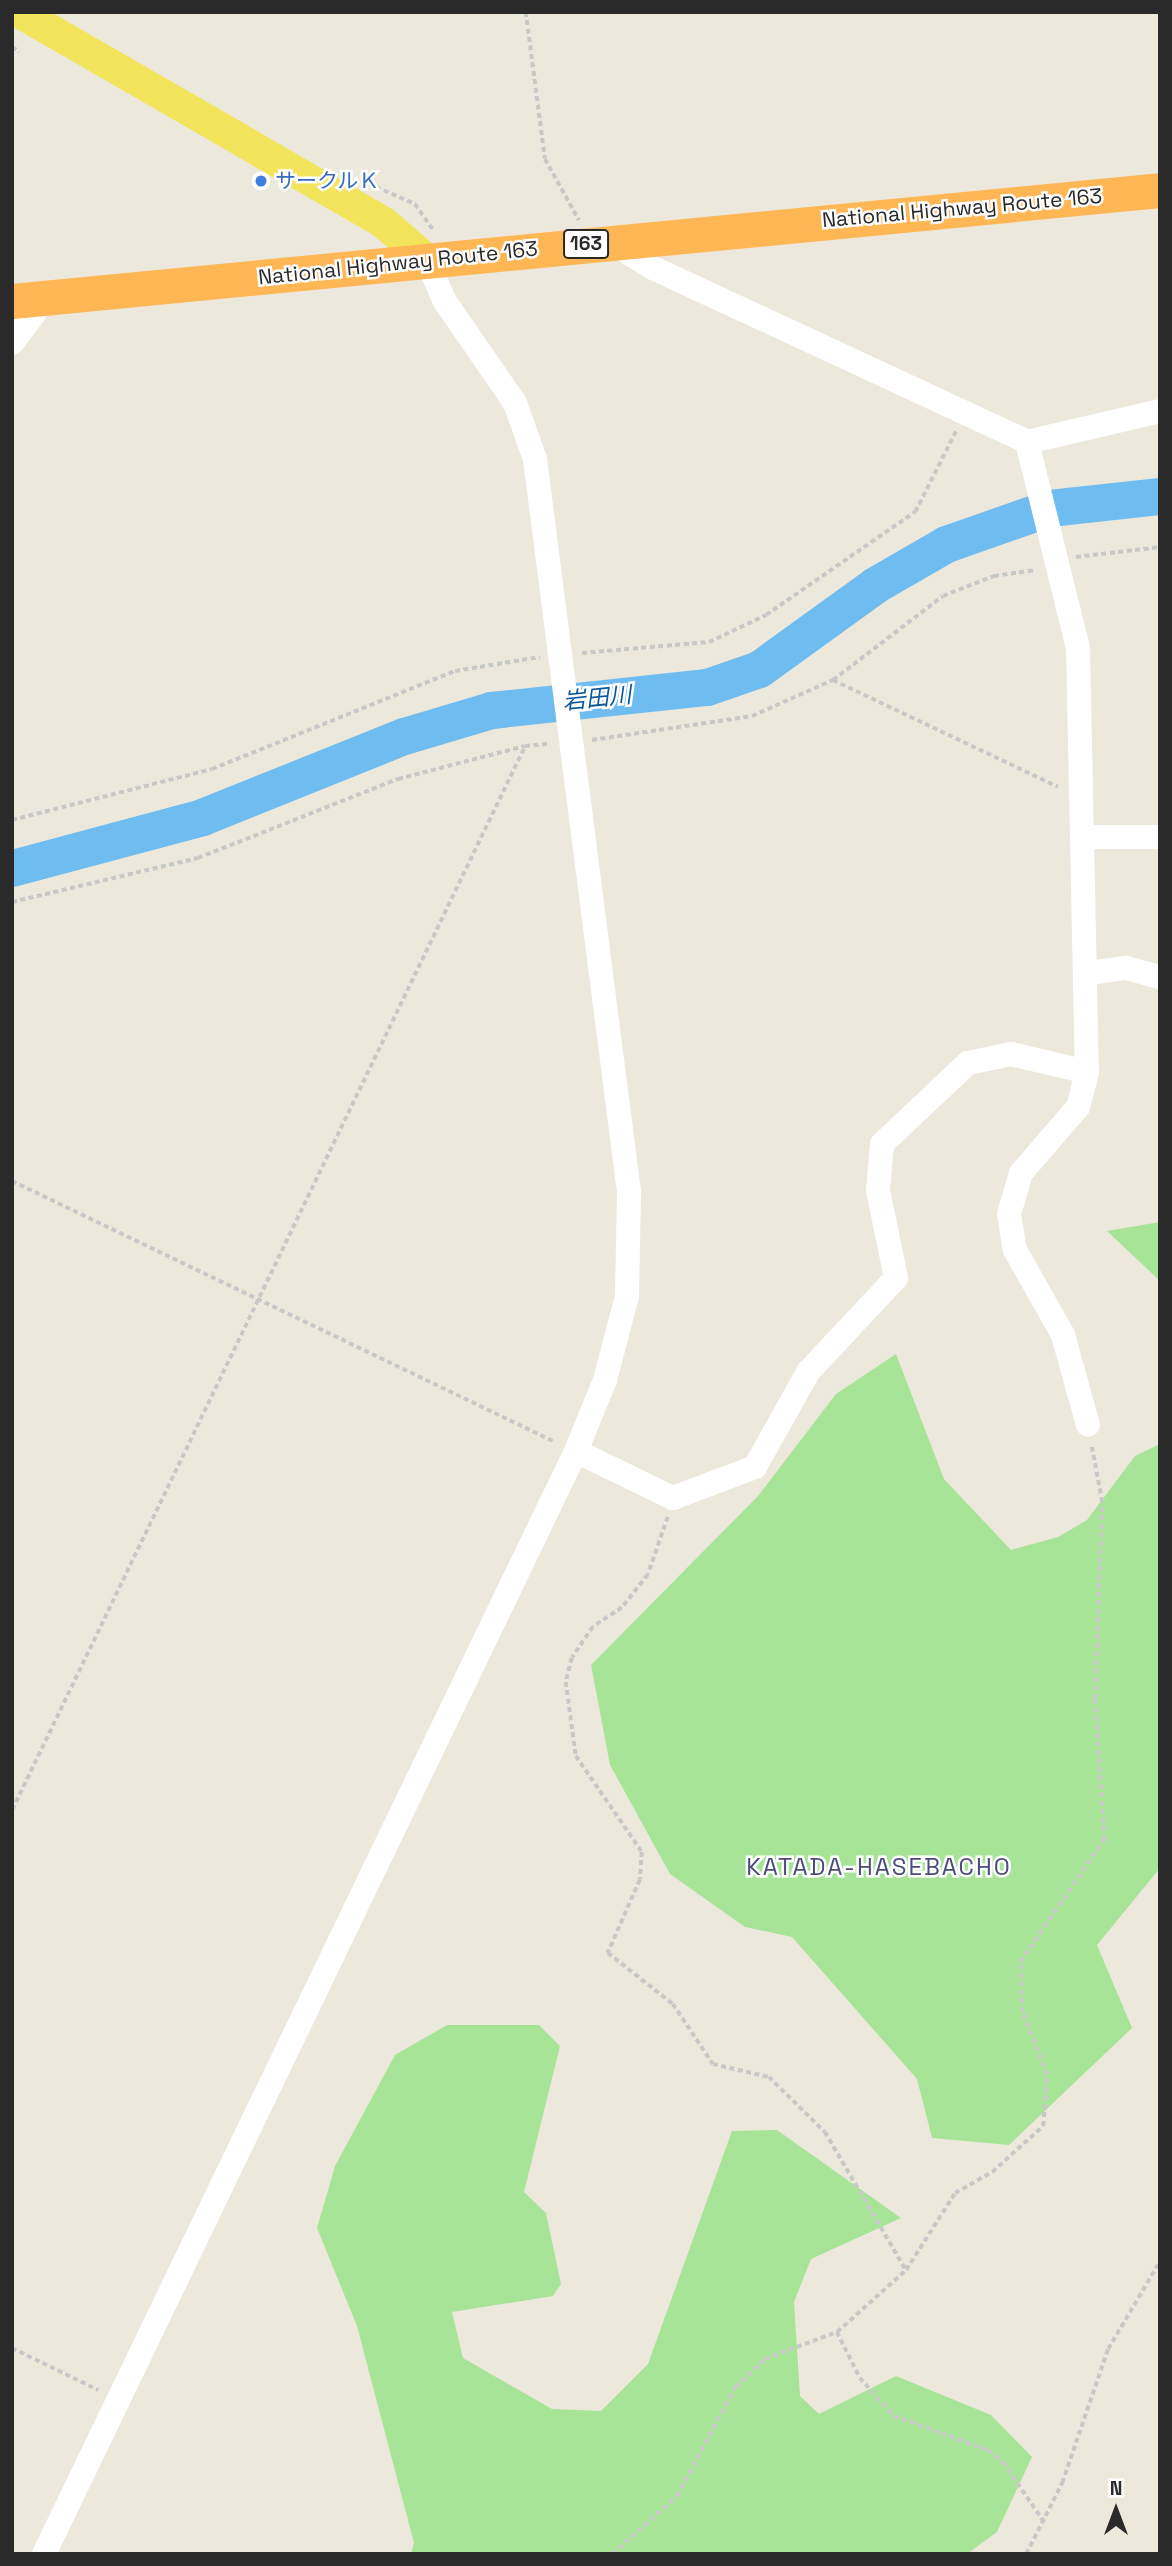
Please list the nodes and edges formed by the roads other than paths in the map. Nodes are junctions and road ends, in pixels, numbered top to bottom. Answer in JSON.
{"nodes":[{"id":1,"x":19,"y":12,"type":"edge"},
{"id":2,"x":1160,"y":190,"type":"edge"},
{"id":3,"x":599,"y":242,"type":"junction"},
{"id":4,"x":435,"y":248,"type":"junction"},
{"id":5,"x":24,"y":300,"type":"edge"},
{"id":6,"x":12,"y":344,"type":"edge"},
{"id":7,"x":1160,"y":411,"type":"edge"},
{"id":8,"x":1027,"y":442,"type":"junction"},
{"id":9,"x":1085,"y":837,"type":"junction"},
{"id":10,"x":1160,"y":837,"type":"edge"},
{"id":11,"x":1089,"y":973,"type":"junction"},
{"id":12,"x":1160,"y":977,"type":"edge"},
{"id":13,"x":1087,"y":1072,"type":"junction"},
{"id":14,"x":1088,"y":1425,"type":"road end"},
{"id":15,"x":576,"y":1451,"type":"junction"},
{"id":16,"x":44,"y":2554,"type":"edge"}],
"edges":[{"from":1,"to":4,"type":"main road"},
{"from":2,"to":3,"type":"highway","name":"National Highway Route 163","number":"163"},
{"from":3,"to":4,"type":"highway","name":"National Highway Route 163","number":"163"},
{"from":3,"to":8,"type":"street"},
{"from":4,"to":5,"type":"highway","name":"National Highway Route 163","number":"163"},
{"from":4,"to":15,"type":"street"},
{"from":5,"to":6,"type":"street"},
{"from":7,"to":8,"type":"street"},
{"from":8,"to":9,"type":"street"},
{"from":9,"to":10,"type":"street"},
{"from":9,"to":11,"type":"street"},
{"from":11,"to":12,"type":"street"},
{"from":11,"to":13,"type":"street"},
{"from":13,"to":14,"type":"street"},
{"from":13,"to":15,"type":"street"},
{"from":15,"to":16,"type":"street"}]}
